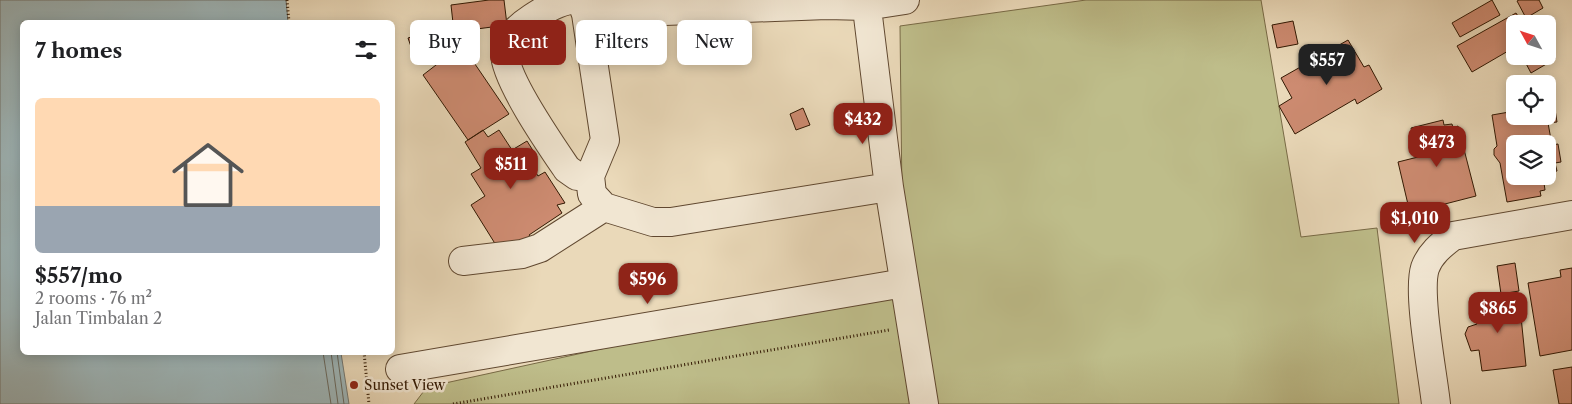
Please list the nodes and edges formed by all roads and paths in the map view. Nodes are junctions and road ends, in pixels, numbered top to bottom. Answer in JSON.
{"nodes":[{"id":1,"x":287,"y":0,"type":"edge"},
{"id":2,"x":905,"y":0,"type":"edge"},
{"id":3,"x":866,"y":3,"type":"edge"},
{"id":4,"x":578,"y":5,"type":"edge"},
{"id":5,"x":289,"y":20,"type":"edge"},
{"id":6,"x":590,"y":176,"type":"junction"},
{"id":7,"x":889,"y":187,"type":"junction"},
{"id":8,"x":604,"y":207,"type":"junction"},
{"id":9,"x":1572,"y":215,"type":"edge"},
{"id":10,"x":463,"y":261,"type":"dead end"},
{"id":11,"x":904,"y":283,"type":"junction"},
{"id":12,"x":912,"y":326,"type":"junction"},
{"id":13,"x":364,"y":355,"type":"edge"},
{"id":14,"x":400,"y":369,"type":"dead end"},
{"id":15,"x":369,"y":404,"type":"edge"},
{"id":16,"x":453,"y":404,"type":"edge"},
{"id":17,"x":924,"y":404,"type":"edge"},
{"id":18,"x":1436,"y":404,"type":"edge"}],
"edges":[{"from":1,"to":5,"type":"path"},
{"from":2,"to":3,"type":"street"},
{"from":3,"to":4,"type":"street"},
{"from":3,"to":7,"type":"street"},
{"from":4,"to":6,"type":"street"},
{"from":4,"to":6,"type":"street"},
{"from":6,"to":8,"type":"street"},
{"from":7,"to":8,"type":"street"},
{"from":7,"to":11,"type":"street"},
{"from":8,"to":10,"type":"street"},
{"from":9,"to":18,"type":"street"},
{"from":11,"to":12,"type":"street"},
{"from":11,"to":14,"type":"street"},
{"from":12,"to":16,"type":"path"},
{"from":12,"to":17,"type":"street"},
{"from":13,"to":15,"type":"path"}]}
